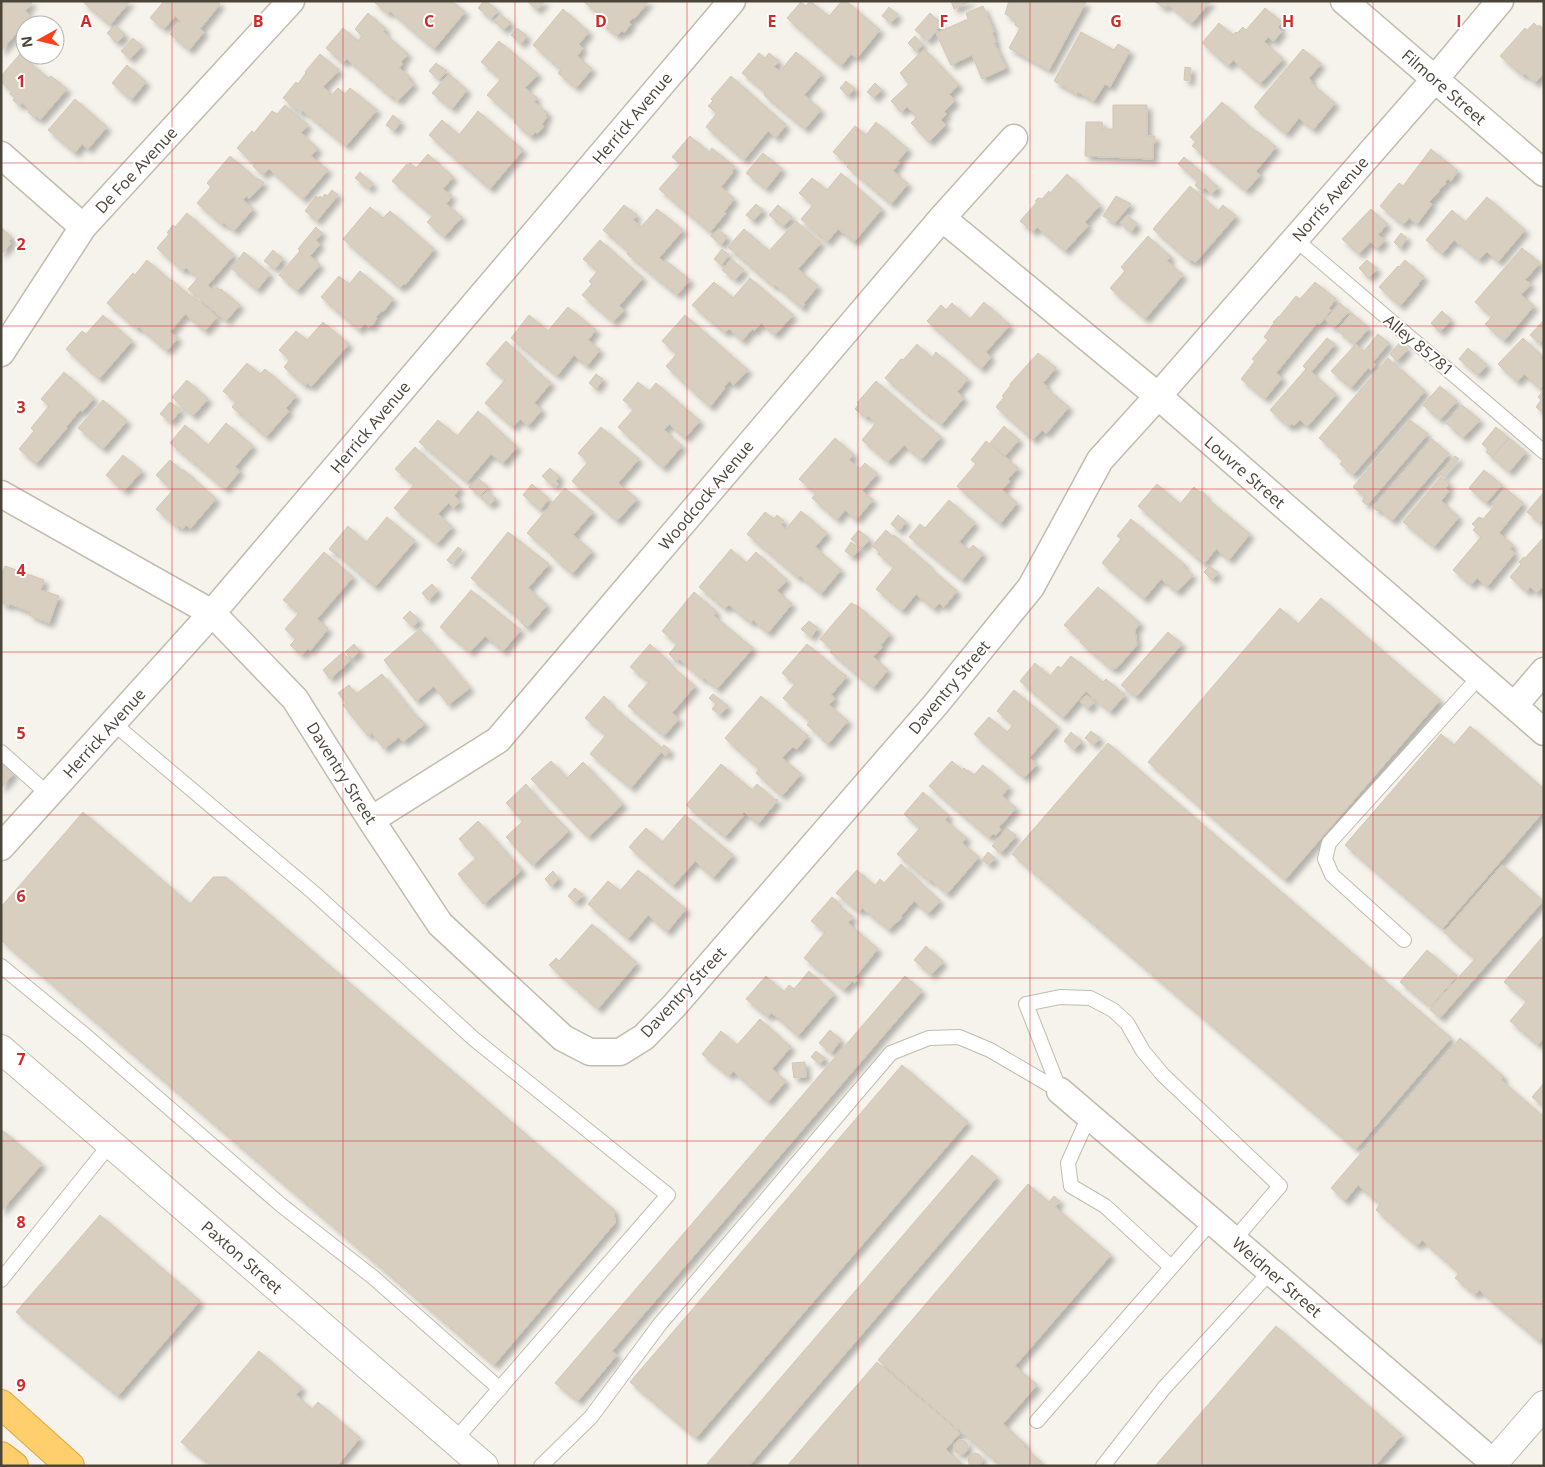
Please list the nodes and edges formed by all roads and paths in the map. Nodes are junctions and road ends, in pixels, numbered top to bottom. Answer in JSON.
{"nodes":[{"id":1,"x":290,"y":1,"type":"edge"},
{"id":2,"x":732,"y":1,"type":"edge"},
{"id":3,"x":1344,"y":1,"type":"edge"},
{"id":4,"x":1500,"y":1,"type":"edge"},
{"id":5,"x":1435,"y":79,"type":"junction"},
{"id":6,"x":1014,"y":138,"type":"dead end"},
{"id":7,"x":1,"y":155,"type":"edge"},
{"id":8,"x":1544,"y":173,"type":"edge"},
{"id":9,"x":942,"y":218,"type":"junction"},
{"id":10,"x":84,"y":227,"type":"junction"},
{"id":11,"x":1295,"y":239,"type":"junction"},
{"id":12,"x":1,"y":353,"type":"edge"},
{"id":13,"x":1158,"y":396,"type":"junction"},
{"id":14,"x":1544,"y":452,"type":"edge"},
{"id":15,"x":1,"y":494,"type":"edge"},
{"id":16,"x":212,"y":613,"type":"junction"},
{"id":17,"x":1544,"y":671,"type":"edge"},
{"id":18,"x":1480,"y":676,"type":"junction"},
{"id":19,"x":1514,"y":706,"type":"junction"},
{"id":20,"x":113,"y":723,"type":"junction"},
{"id":21,"x":1544,"y":732,"type":"edge"},
{"id":22,"x":1,"y":752,"type":"edge"},
{"id":23,"x":48,"y":794,"type":"junction"},
{"id":24,"x":372,"y":820,"type":"junction"},
{"id":25,"x":1,"y":847,"type":"edge"},
{"id":26,"x":1404,"y":940,"type":"dead end"},
{"id":27,"x":1,"y":966,"type":"edge"},
{"id":28,"x":1,"y":1048,"type":"edge"},
{"id":29,"x":1060,"y":1091,"type":"junction"},
{"id":30,"x":1089,"y":1116,"type":"junction"},
{"id":31,"x":111,"y":1144,"type":"junction"},
{"id":32,"x":1212,"y":1221,"type":"junction"},
{"id":33,"x":1234,"y":1240,"type":"junction"},
{"id":34,"x":1171,"y":1267,"type":"junction"},
{"id":35,"x":1271,"y":1271,"type":"junction"},
{"id":36,"x":1,"y":1280,"type":"edge"},
{"id":37,"x":500,"y":1389,"type":"junction"},
{"id":38,"x":1,"y":1404,"type":"edge"},
{"id":39,"x":1544,"y":1405,"type":"edge"},
{"id":40,"x":1037,"y":1421,"type":"dead end"},
{"id":41,"x":454,"y":1441,"type":"junction"},
{"id":42,"x":1,"y":1456,"type":"edge"},
{"id":43,"x":1493,"y":1464,"type":"edge"},
{"id":44,"x":14,"y":1466,"type":"edge"},
{"id":45,"x":70,"y":1466,"type":"edge"},
{"id":46,"x":484,"y":1466,"type":"edge"},
{"id":47,"x":541,"y":1466,"type":"edge"},
{"id":48,"x":1103,"y":1466,"type":"edge"}],
"edges":[{"from":1,"to":10,"type":"street","name":"De Foe Avenue"},
{"from":2,"to":16,"type":"street","name":"Herrick Avenue"},
{"from":3,"to":5,"type":"street","name":"Filmore Street"},
{"from":4,"to":5,"type":"street","name":"Norris Avenue"},
{"from":5,"to":8,"type":"street","name":"Filmore Street"},
{"from":5,"to":11,"type":"street","name":"Norris Avenue"},
{"from":6,"to":9,"type":"street","name":"Woodcock Avenue"},
{"from":7,"to":10,"type":"street"},
{"from":9,"to":13,"type":"street","name":"Louvre Street"},
{"from":9,"to":24,"type":"street","name":"Woodcock Avenue"},
{"from":10,"to":12,"type":"street","name":"De Foe Avenue"},
{"from":11,"to":13,"type":"street","name":"Norris Avenue"},
{"from":11,"to":14,"type":"lane","name":"Alley 85781"},
{"from":13,"to":18,"type":"street","name":"Louvre Street"},
{"from":13,"to":24,"type":"street","name":"Daventry Street"},
{"from":15,"to":16,"type":"street","name":"Daventry Street"},
{"from":16,"to":20,"type":"street","name":"Herrick Avenue"},
{"from":16,"to":24,"type":"street","name":"Daventry Street"},
{"from":17,"to":19,"type":"street"},
{"from":18,"to":19,"type":"street","name":"Louvre Street"},
{"from":18,"to":26,"type":"lane"},
{"from":19,"to":21,"type":"street","name":"Louvre Street"},
{"from":20,"to":23,"type":"street","name":"Herrick Avenue"},
{"from":20,"to":37,"type":"lane"},
{"from":22,"to":23,"type":"lane"},
{"from":23,"to":25,"type":"street","name":"Herrick Avenue"},
{"from":27,"to":37,"type":"lane"},
{"from":28,"to":31,"type":"street","name":"Paxton Street"},
{"from":29,"to":30,"type":"street","name":"Weidner Street"},
{"from":29,"to":33,"type":"lane"},
{"from":29,"to":47,"type":"lane"},
{"from":30,"to":32,"type":"street","name":"Weidner Street"},
{"from":30,"to":34,"type":"lane"},
{"from":31,"to":36,"type":"lane"},
{"from":31,"to":41,"type":"street","name":"Paxton Street"},
{"from":32,"to":33,"type":"street","name":"Weidner Street"},
{"from":32,"to":34,"type":"lane"},
{"from":33,"to":35,"type":"street","name":"Weidner Street"},
{"from":34,"to":40,"type":"lane"},
{"from":35,"to":43,"type":"street","name":"Weidner Street"},
{"from":35,"to":48,"type":"lane"},
{"from":37,"to":41,"type":"lane"},
{"from":38,"to":45,"type":"highway"},
{"from":39,"to":43,"type":"street"},
{"from":41,"to":46,"type":"street","name":"Paxton Street"},
{"from":42,"to":44,"type":"highway"}]}
